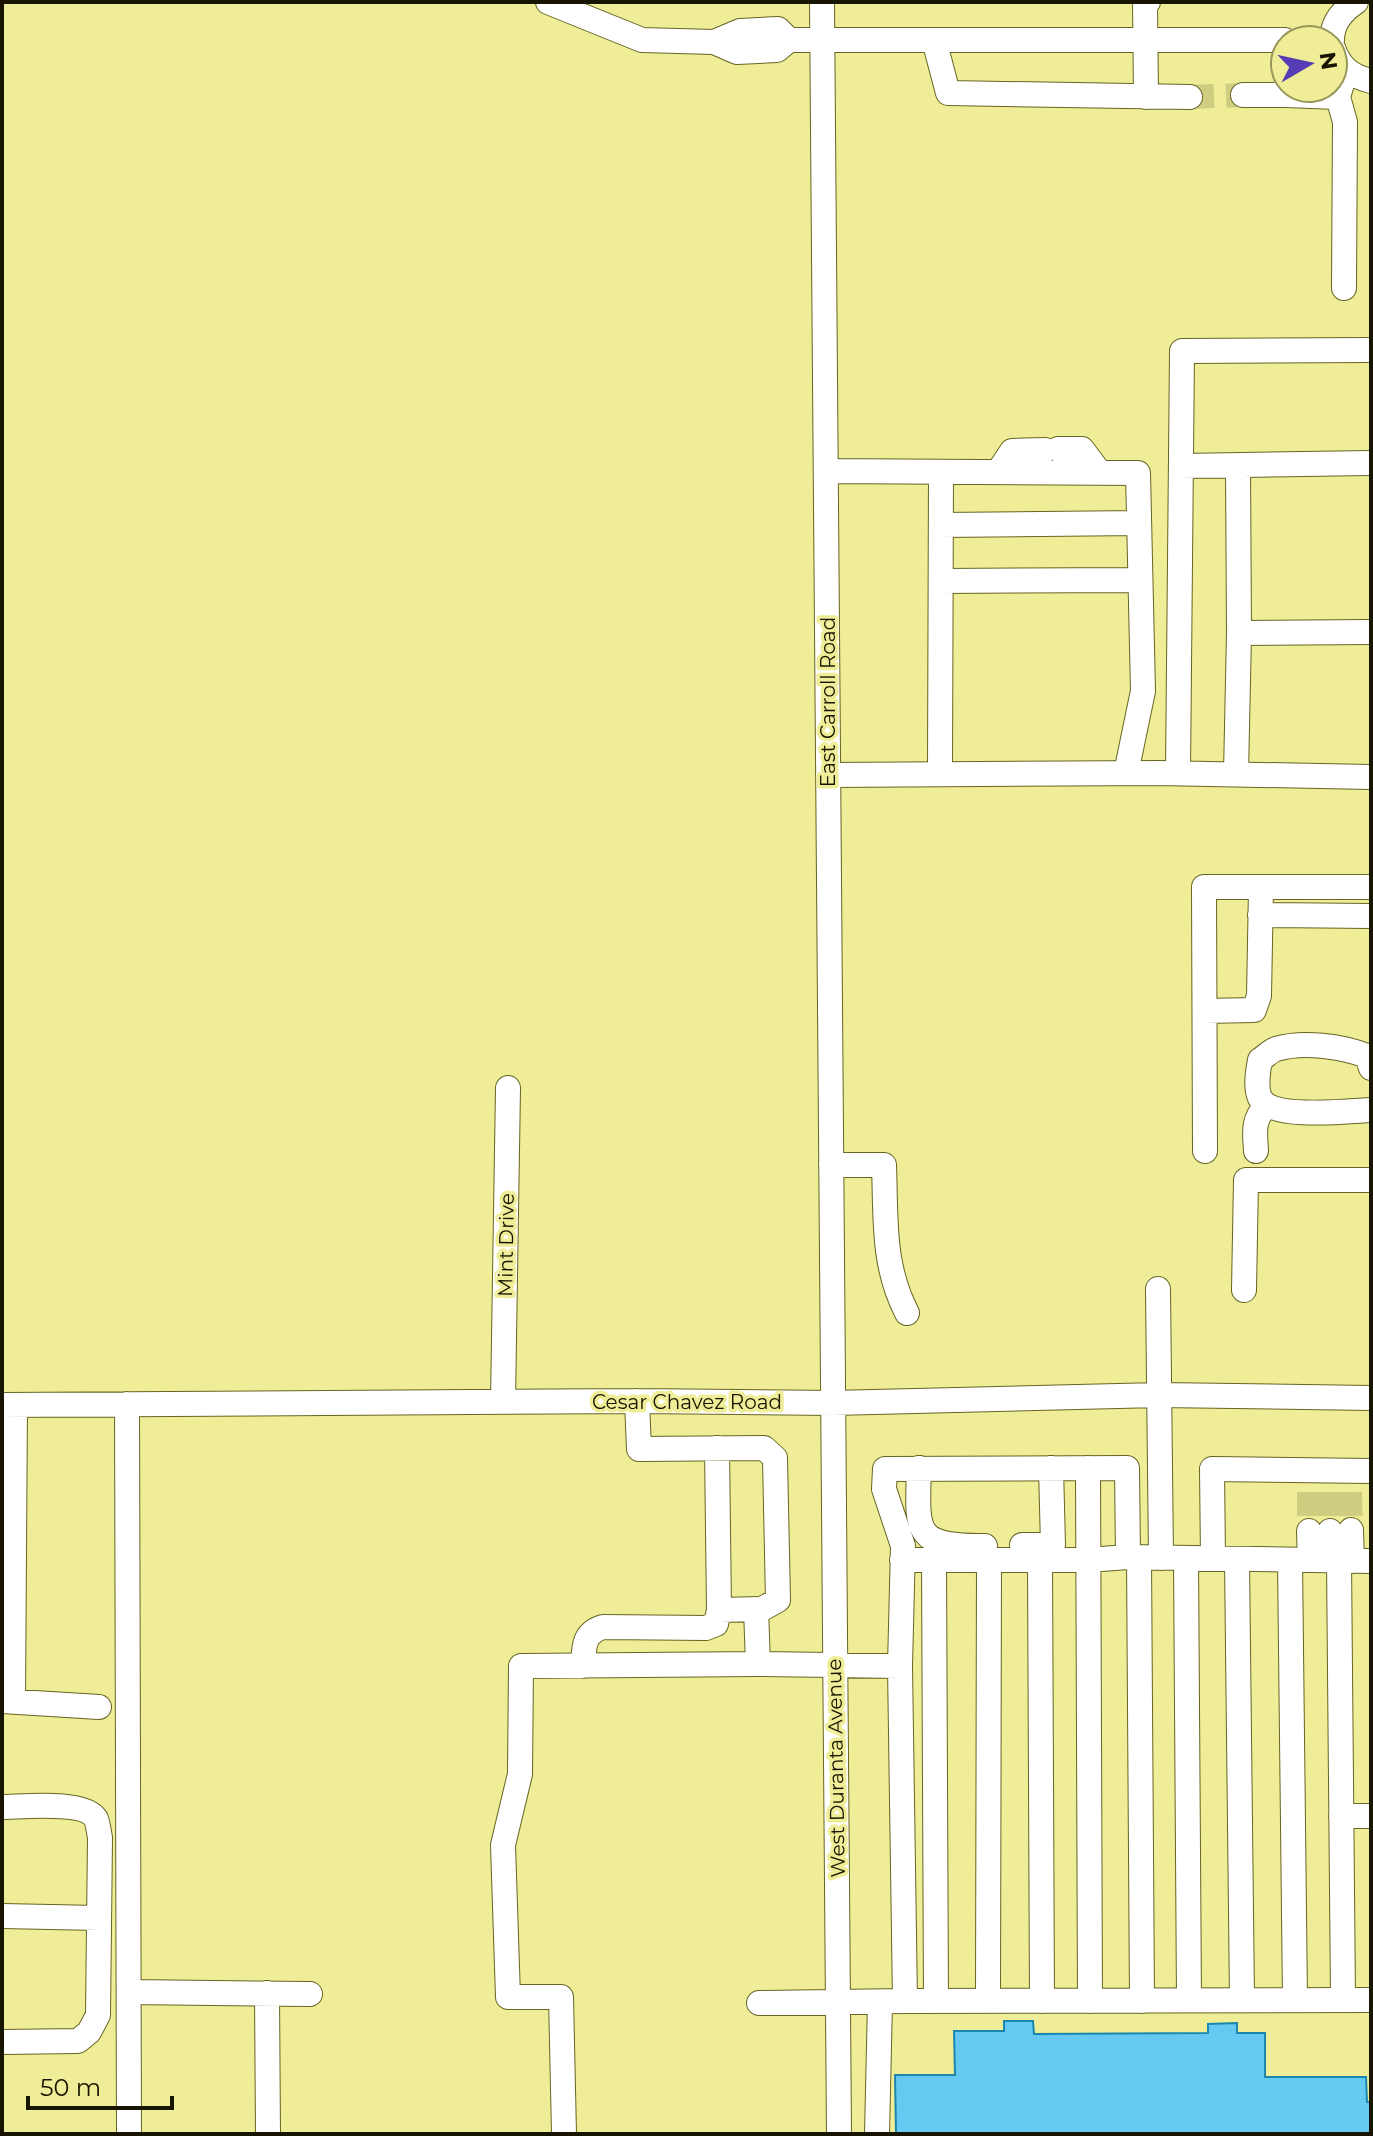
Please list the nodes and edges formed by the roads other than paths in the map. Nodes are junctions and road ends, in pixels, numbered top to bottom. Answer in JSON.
{"nodes":[{"id":1,"x":548,"y":2,"type":"edge"},
{"id":2,"x":822,"y":2,"type":"edge"},
{"id":3,"x":1148,"y":2,"type":"edge"},
{"id":4,"x":1354,"y":3,"type":"edge"},
{"id":5,"x":1335,"y":24,"type":"edge"},
{"id":6,"x":1145,"y":39,"type":"junction"},
{"id":7,"x":823,"y":40,"type":"junction"},
{"id":8,"x":934,"y":40,"type":"junction"},
{"id":9,"x":1269,"y":40,"type":"edge"},
{"id":10,"x":1349,"y":72,"type":"edge"},
{"id":11,"x":1371,"y":81,"type":"edge"},
{"id":12,"x":1269,"y":93,"type":"edge"},
{"id":13,"x":1243,"y":95,"type":"tunnel mouth"},
{"id":14,"x":1146,"y":97,"type":"junction"},
{"id":15,"x":1190,"y":97,"type":"tunnel mouth"},
{"id":16,"x":1340,"y":104,"type":"edge"},
{"id":17,"x":1344,"y":288,"type":"dead end"},
{"id":18,"x":1371,"y":350,"type":"edge"},
{"id":19,"x":1371,"y":463,"type":"edge"},
{"id":20,"x":1181,"y":466,"type":"junction"},
{"id":21,"x":1238,"y":466,"type":"junction"},
{"id":22,"x":826,"y":471,"type":"junction"},
{"id":23,"x":941,"y":472,"type":"junction"},
{"id":24,"x":998,"y":472,"type":"junction"},
{"id":25,"x":1100,"y":473,"type":"junction"},
{"id":26,"x":1139,"y":523,"type":"junction"},
{"id":27,"x":941,"y":525,"type":"junction"},
{"id":28,"x":1139,"y":580,"type":"junction"},
{"id":29,"x":941,"y":581,"type":"junction"},
{"id":30,"x":1371,"y":632,"type":"edge"},
{"id":31,"x":1239,"y":633,"type":"junction"},
{"id":32,"x":1126,"y":773,"type":"junction"},
{"id":33,"x":1178,"y":773,"type":"junction"},
{"id":34,"x":940,"y":774,"type":"junction"},
{"id":35,"x":1236,"y":774,"type":"junction"},
{"id":36,"x":828,"y":775,"type":"junction"},
{"id":37,"x":1371,"y":777,"type":"edge"},
{"id":38,"x":1371,"y":887,"type":"edge"},
{"id":39,"x":1261,"y":888,"type":"junction"},
{"id":40,"x":1260,"y":915,"type":"junction"},
{"id":41,"x":1371,"y":916,"type":"edge"},
{"id":42,"x":1205,"y":1011,"type":"junction"},
{"id":43,"x":1371,"y":1068,"type":"edge"},
{"id":44,"x":508,"y":1088,"type":"dead end"},
{"id":45,"x":1266,"y":1105,"type":"junction"},
{"id":46,"x":1371,"y":1110,"type":"edge"},
{"id":47,"x":1205,"y":1151,"type":"dead end"},
{"id":48,"x":1256,"y":1151,"type":"dead end"},
{"id":49,"x":831,"y":1165,"type":"junction"},
{"id":50,"x":1371,"y":1180,"type":"edge"},
{"id":51,"x":1158,"y":1289,"type":"dead end"},
{"id":52,"x":1244,"y":1290,"type":"dead end"},
{"id":53,"x":907,"y":1313,"type":"dead end"},
{"id":54,"x":1159,"y":1395,"type":"junction"},
{"id":55,"x":1371,"y":1398,"type":"edge"},
{"id":56,"x":637,"y":1401,"type":"junction"},
{"id":57,"x":503,"y":1402,"type":"junction"},
{"id":58,"x":833,"y":1403,"type":"junction"},
{"id":59,"x":127,"y":1404,"type":"junction"},
{"id":60,"x":8,"y":1405,"type":"edge"},
{"id":61,"x":717,"y":1448,"type":"junction"},
{"id":62,"x":919,"y":1468,"type":"junction"},
{"id":63,"x":1051,"y":1468,"type":"junction"},
{"id":64,"x":1088,"y":1468,"type":"junction"},
{"id":65,"x":1336,"y":1480,"type":"edge"},
{"id":66,"x":1049,"y":1555,"type":"junction"},
{"id":67,"x":1153,"y":1557,"type":"junction"},
{"id":68,"x":1225,"y":1558,"type":"junction"},
{"id":69,"x":902,"y":1560,"type":"junction"},
{"id":70,"x":934,"y":1560,"type":"junction"},
{"id":71,"x":989,"y":1560,"type":"junction"},
{"id":72,"x":1088,"y":1560,"type":"junction"},
{"id":73,"x":1332,"y":1560,"type":"edge"},
{"id":74,"x":756,"y":1609,"type":"junction"},
{"id":75,"x":719,"y":1610,"type":"junction"},
{"id":76,"x":758,"y":1664,"type":"junction"},
{"id":77,"x":835,"y":1665,"type":"junction"},
{"id":78,"x":583,"y":1666,"type":"junction"},
{"id":79,"x":900,"y":1666,"type":"junction"},
{"id":80,"x":8,"y":1701,"type":"edge"},
{"id":81,"x":99,"y":1707,"type":"dead end"},
{"id":82,"x":2,"y":1807,"type":"edge"},
{"id":83,"x":1341,"y":1816,"type":"junction"},
{"id":84,"x":1371,"y":1816,"type":"edge"},
{"id":85,"x":2,"y":1916,"type":"edge"},
{"id":86,"x":99,"y":1918,"type":"junction"},
{"id":87,"x":129,"y":1992,"type":"junction"},
{"id":88,"x":267,"y":1993,"type":"junction"},
{"id":89,"x":310,"y":1994,"type":"dead end"},
{"id":90,"x":1189,"y":2000,"type":"junction"},
{"id":91,"x":1242,"y":2000,"type":"junction"},
{"id":92,"x":1295,"y":2000,"type":"junction"},
{"id":93,"x":1343,"y":2000,"type":"junction"},
{"id":94,"x":1371,"y":2000,"type":"edge"},
{"id":95,"x":905,"y":2001,"type":"junction"},
{"id":96,"x":936,"y":2001,"type":"junction"},
{"id":97,"x":988,"y":2001,"type":"junction"},
{"id":98,"x":1042,"y":2001,"type":"junction"},
{"id":99,"x":1090,"y":2001,"type":"junction"},
{"id":100,"x":1142,"y":2001,"type":"junction"},
{"id":101,"x":880,"y":2002,"type":"junction"},
{"id":102,"x":759,"y":2003,"type":"dead end"},
{"id":103,"x":838,"y":2003,"type":"junction"},
{"id":104,"x":2,"y":2042,"type":"edge"},
{"id":105,"x":129,"y":2134,"type":"edge"},
{"id":106,"x":268,"y":2134,"type":"edge"},
{"id":107,"x":564,"y":2134,"type":"edge"},
{"id":108,"x":839,"y":2134,"type":"edge"},
{"id":109,"x":877,"y":2134,"type":"edge"}],
"edges":[{"from":1,"to":7,"type":"street"},
{"from":2,"to":7,"type":"street","name":"East Carroll Road"},
{"from":3,"to":6,"type":"street"},
{"from":4,"to":5,"type":"street"},
{"from":6,"to":8,"type":"street"},
{"from":6,"to":9,"type":"street"},
{"from":6,"to":14,"type":"street"},
{"from":7,"to":8,"type":"street"},
{"from":7,"to":22,"type":"street","name":"East Carroll Road"},
{"from":8,"to":14,"type":"street"},
{"from":10,"to":11,"type":"street"},
{"from":12,"to":13,"type":"street"},
{"from":14,"to":15,"type":"street"},
{"from":16,"to":17,"type":"street"},
{"from":18,"to":20,"type":"street"},
{"from":19,"to":21,"type":"street"},
{"from":20,"to":21,"type":"street"},
{"from":20,"to":33,"type":"street"},
{"from":21,"to":31,"type":"street"},
{"from":22,"to":23,"type":"street"},
{"from":22,"to":36,"type":"street","name":"East Carroll Road"},
{"from":23,"to":24,"type":"street"},
{"from":23,"to":27,"type":"street"},
{"from":24,"to":25,"type":"street"},
{"from":24,"to":25,"type":"street"},
{"from":25,"to":26,"type":"street"},
{"from":26,"to":27,"type":"street"},
{"from":26,"to":28,"type":"street"},
{"from":27,"to":29,"type":"street"},
{"from":28,"to":29,"type":"street"},
{"from":28,"to":32,"type":"street"},
{"from":29,"to":34,"type":"street"},
{"from":30,"to":31,"type":"street"},
{"from":31,"to":35,"type":"street"},
{"from":32,"to":33,"type":"street"},
{"from":32,"to":34,"type":"street"},
{"from":33,"to":35,"type":"street"},
{"from":34,"to":36,"type":"street"},
{"from":35,"to":37,"type":"street"},
{"from":36,"to":49,"type":"street","name":"East Carroll Road"},
{"from":38,"to":39,"type":"street"},
{"from":39,"to":40,"type":"street"},
{"from":39,"to":42,"type":"street"},
{"from":40,"to":41,"type":"street"},
{"from":40,"to":42,"type":"street"},
{"from":42,"to":47,"type":"street"},
{"from":43,"to":45,"type":"street"},
{"from":44,"to":57,"type":"street","name":"Mint Drive"},
{"from":45,"to":46,"type":"street"},
{"from":45,"to":48,"type":"street"},
{"from":49,"to":53,"type":"street"},
{"from":49,"to":58,"type":"street","name":"East Carroll Road"},
{"from":50,"to":52,"type":"street"},
{"from":51,"to":54,"type":"street"},
{"from":54,"to":55,"type":"street","name":"Cesar Chavez Road"},
{"from":54,"to":58,"type":"street","name":"Cesar Chavez Road"},
{"from":54,"to":67,"type":"street"},
{"from":56,"to":57,"type":"street","name":"Cesar Chavez Road"},
{"from":56,"to":58,"type":"street","name":"Cesar Chavez Road"},
{"from":56,"to":61,"type":"street"},
{"from":57,"to":59,"type":"street","name":"Cesar Chavez Road"},
{"from":58,"to":77,"type":"street","name":"West Duranta Avenue"},
{"from":59,"to":60,"type":"street","name":"Cesar Chavez Road"},
{"from":59,"to":87,"type":"street"},
{"from":60,"to":80,"type":"street"},
{"from":61,"to":74,"type":"street"},
{"from":61,"to":75,"type":"street"},
{"from":62,"to":63,"type":"street"},
{"from":62,"to":66,"type":"street"},
{"from":62,"to":69,"type":"street"},
{"from":63,"to":64,"type":"street"},
{"from":63,"to":66,"type":"street"},
{"from":64,"to":67,"type":"street"},
{"from":64,"to":72,"type":"street"},
{"from":65,"to":68,"type":"street"},
{"from":66,"to":71,"type":"street"},
{"from":66,"to":72,"type":"street"},
{"from":66,"to":98,"type":"street"},
{"from":67,"to":68,"type":"street"},
{"from":67,"to":72,"type":"street"},
{"from":67,"to":90,"type":"street"},
{"from":67,"to":100,"type":"street"},
{"from":68,"to":73,"type":"street"},
{"from":68,"to":91,"type":"street"},
{"from":69,"to":70,"type":"street"},
{"from":69,"to":79,"type":"street"},
{"from":70,"to":71,"type":"street"},
{"from":70,"to":96,"type":"street"},
{"from":71,"to":97,"type":"street"},
{"from":72,"to":99,"type":"street"},
{"from":73,"to":73,"type":"street"},
{"from":73,"to":83,"type":"street"},
{"from":73,"to":92,"type":"street"},
{"from":74,"to":75,"type":"street"},
{"from":74,"to":76,"type":"street"},
{"from":75,"to":78,"type":"street"},
{"from":76,"to":77,"type":"street"},
{"from":76,"to":78,"type":"street"},
{"from":77,"to":79,"type":"street"},
{"from":77,"to":103,"type":"street","name":"West Duranta Avenue"},
{"from":78,"to":107,"type":"street"},
{"from":79,"to":95,"type":"street"},
{"from":80,"to":81,"type":"street"},
{"from":82,"to":86,"type":"street"},
{"from":83,"to":84,"type":"street"},
{"from":83,"to":93,"type":"street"},
{"from":85,"to":86,"type":"street"},
{"from":86,"to":104,"type":"street"},
{"from":87,"to":88,"type":"street"},
{"from":87,"to":105,"type":"street"},
{"from":88,"to":89,"type":"street"},
{"from":88,"to":106,"type":"street"},
{"from":90,"to":91,"type":"street"},
{"from":90,"to":100,"type":"street"},
{"from":91,"to":92,"type":"street"},
{"from":92,"to":93,"type":"street"},
{"from":93,"to":94,"type":"street"},
{"from":95,"to":96,"type":"street"},
{"from":95,"to":101,"type":"street"},
{"from":96,"to":97,"type":"street"},
{"from":97,"to":98,"type":"street"},
{"from":98,"to":99,"type":"street"},
{"from":99,"to":100,"type":"street"},
{"from":101,"to":103,"type":"street"},
{"from":101,"to":109,"type":"street"},
{"from":102,"to":103,"type":"street"},
{"from":103,"to":108,"type":"street","name":"West Duranta Avenue"}]}
